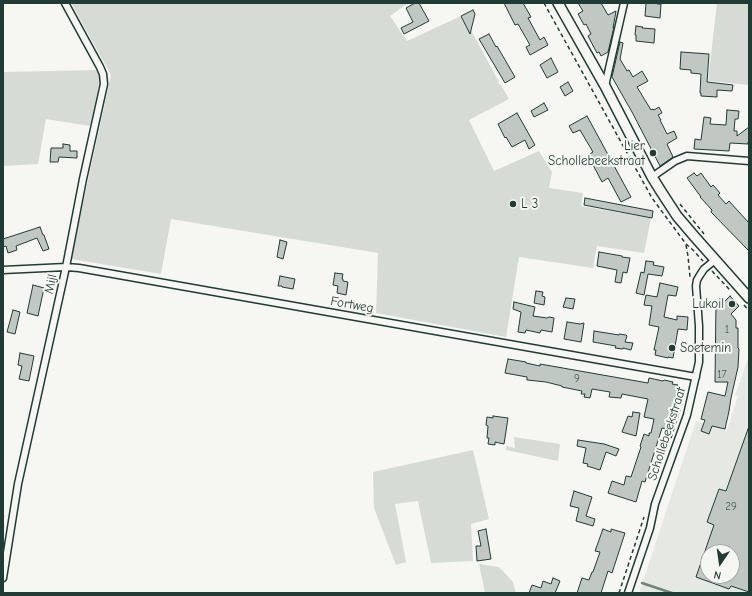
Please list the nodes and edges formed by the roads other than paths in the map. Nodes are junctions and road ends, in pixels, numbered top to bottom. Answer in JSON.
{"nodes":[{"id":1,"x":65,"y":3,"type":"edge"},
{"id":2,"x":558,"y":3,"type":"edge"},
{"id":3,"x":624,"y":3,"type":"edge"},
{"id":4,"x":605,"y":86,"type":"junction"},
{"id":5,"x":749,"y":161,"type":"edge"},
{"id":6,"x":652,"y":177,"type":"junction"},
{"id":7,"x":711,"y":263,"type":"junction"},
{"id":8,"x":66,"y":267,"type":"junction"},
{"id":9,"x":3,"y":270,"type":"edge"},
{"id":10,"x":746,"y":302,"type":"edge"},
{"id":11,"x":696,"y":377,"type":"junction"},
{"id":12,"x":3,"y":578,"type":"edge"},
{"id":13,"x":628,"y":593,"type":"edge"}],
"edges":[{"from":1,"to":8,"type":"street","name":"Mijl"},
{"from":2,"to":4,"type":"main road"},
{"from":3,"to":4,"type":"street"},
{"from":4,"to":6,"type":"main road"},
{"from":5,"to":6,"type":"street"},
{"from":6,"to":7,"type":"main road"},
{"from":7,"to":10,"type":"main road"},
{"from":7,"to":11,"type":"street","name":"Schollebeekstraat"},
{"from":8,"to":9,"type":"street","name":"Fortweg"},
{"from":8,"to":11,"type":"street","name":"Fortweg"},
{"from":8,"to":12,"type":"street","name":"Mijl"},
{"from":11,"to":13,"type":"street","name":"Schollebeekstraat"}]}
